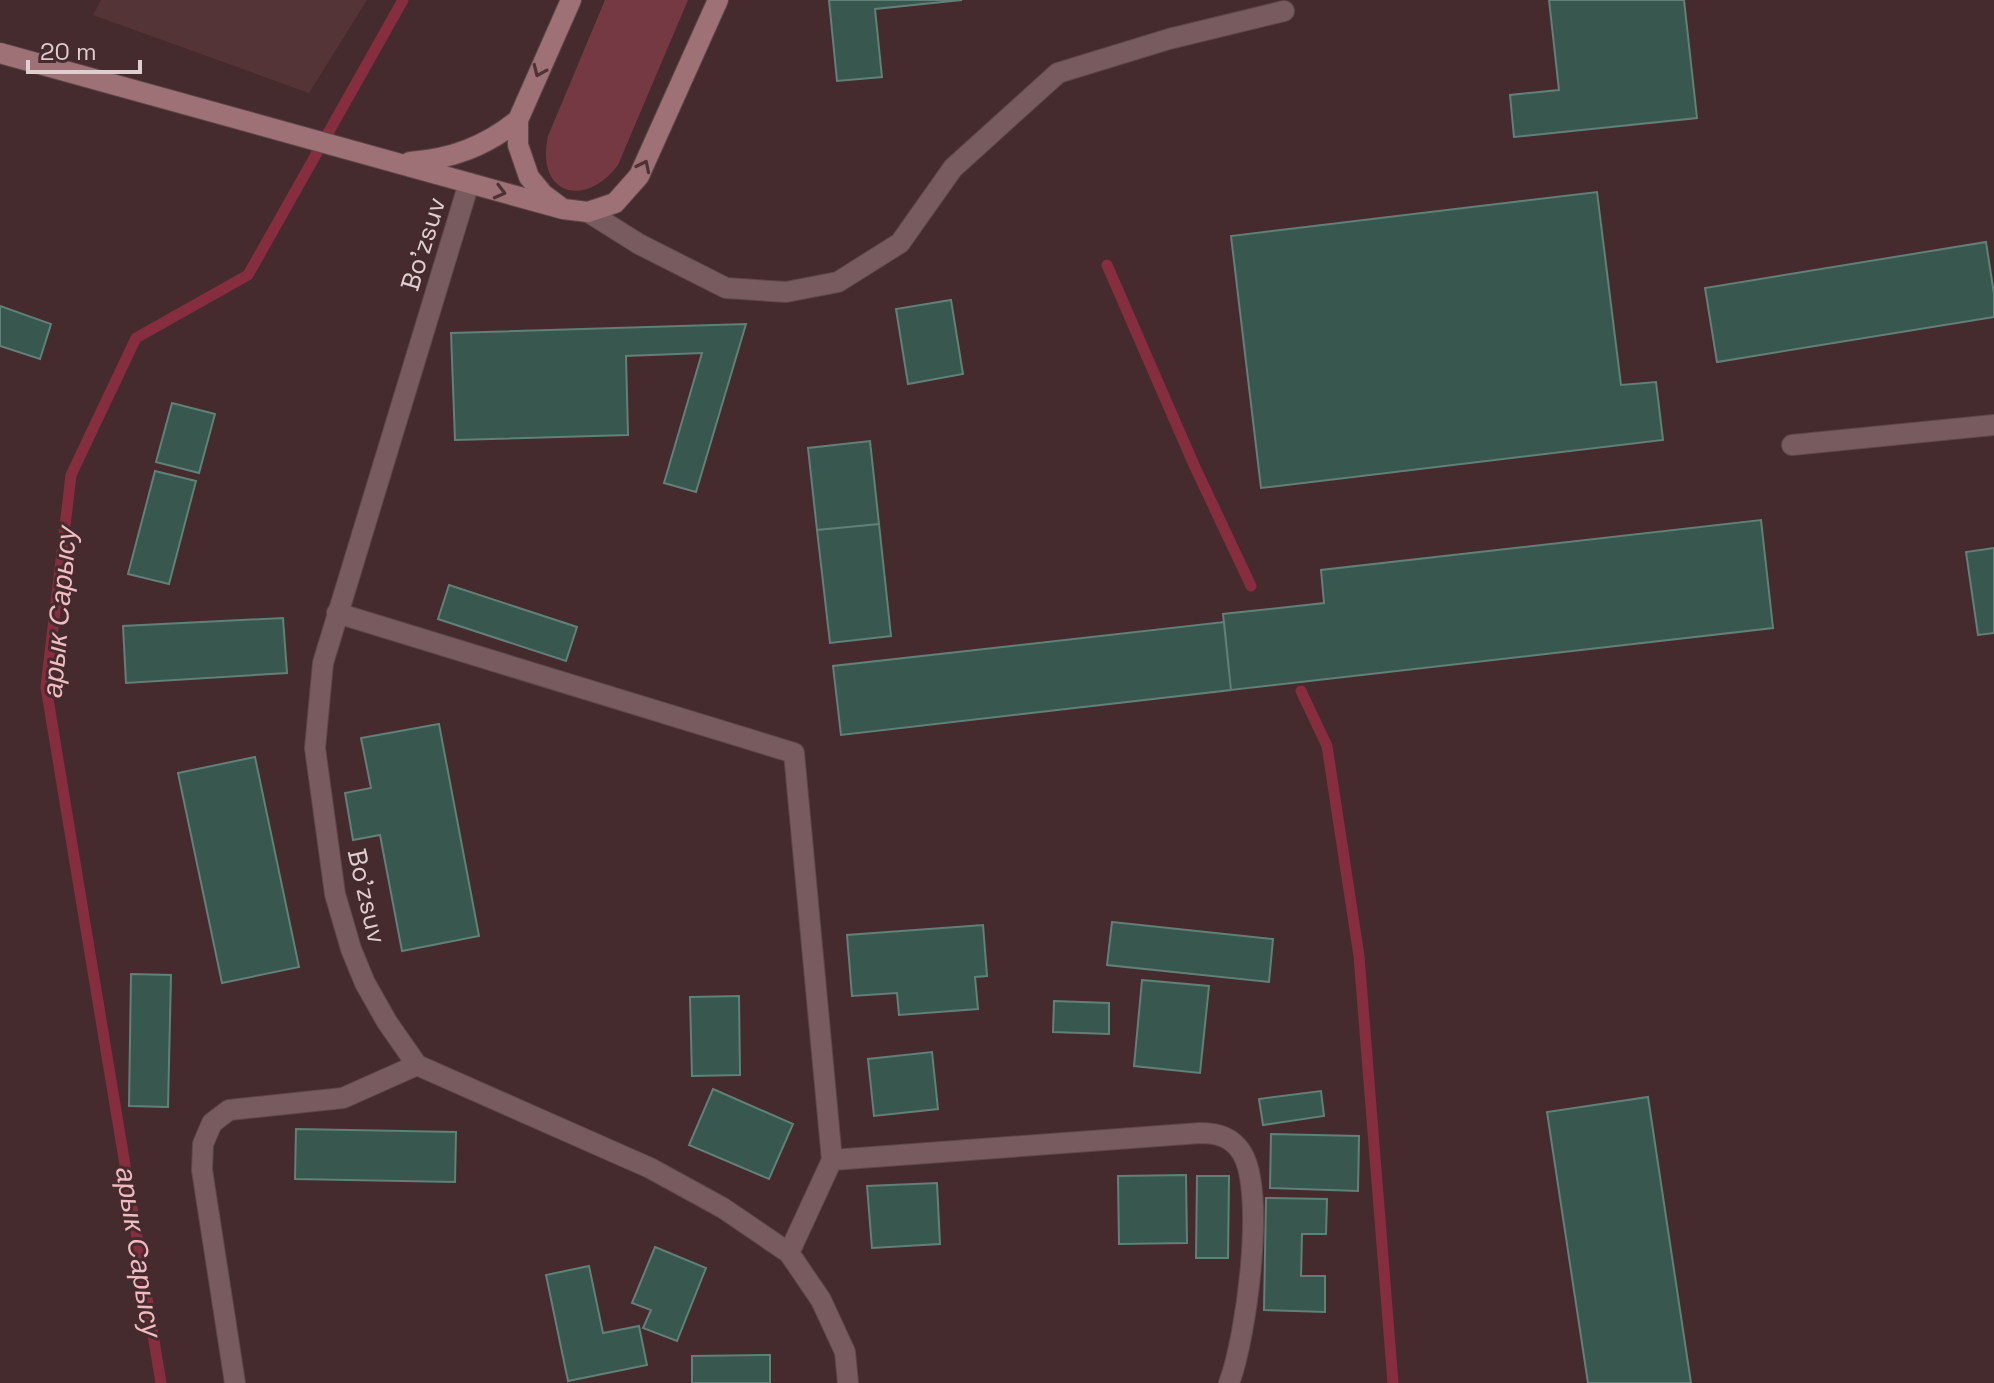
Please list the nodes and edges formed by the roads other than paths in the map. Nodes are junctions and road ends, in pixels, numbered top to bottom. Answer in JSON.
{"nodes":[{"id":1,"x":571,"y":0,"type":"edge"},
{"id":2,"x":718,"y":4,"type":"edge"},
{"id":3,"x":1284,"y":11,"type":"dead end"},
{"id":4,"x":0,"y":53,"type":"edge"},
{"id":5,"x":518,"y":120,"type":"junction"},
{"id":6,"x":398,"y":163,"type":"junction"},
{"id":7,"x":469,"y":183,"type":"junction"},
{"id":8,"x":563,"y":209,"type":"junction"},
{"id":9,"x":588,"y":212,"type":"junction"},
{"id":10,"x":1994,"y":425,"type":"edge"},
{"id":11,"x":1792,"y":445,"type":"dead end"},
{"id":12,"x":337,"y":613,"type":"junction"},
{"id":13,"x":417,"y":1065,"type":"junction"},
{"id":14,"x":832,"y":1160,"type":"junction"},
{"id":15,"x":789,"y":1253,"type":"junction"},
{"id":16,"x":235,"y":1383,"type":"edge"},
{"id":17,"x":848,"y":1383,"type":"edge"},
{"id":18,"x":1229,"y":1383,"type":"edge"}],
"edges":[{"from":1,"to":5,"type":"main road","one_way":true},
{"from":9,"to":2,"type":"main road","one_way":true},
{"from":3,"to":9,"type":"street"},
{"from":4,"to":6,"type":"main road"},
{"from":5,"to":6,"type":"main road"},
{"from":5,"to":8,"type":"main road"},
{"from":6,"to":7,"type":"main road"},
{"from":7,"to":8,"type":"main road","one_way":true},
{"from":7,"to":12,"type":"street","name":"Bo'zsuv"},
{"from":8,"to":9,"type":"main road"},
{"from":10,"to":11,"type":"street"},
{"from":12,"to":13,"type":"street","name":"Bo'zsuv"},
{"from":12,"to":14,"type":"street"},
{"from":13,"to":15,"type":"street"},
{"from":13,"to":16,"type":"street"},
{"from":14,"to":15,"type":"street"},
{"from":14,"to":18,"type":"street"},
{"from":15,"to":17,"type":"street"}]}
